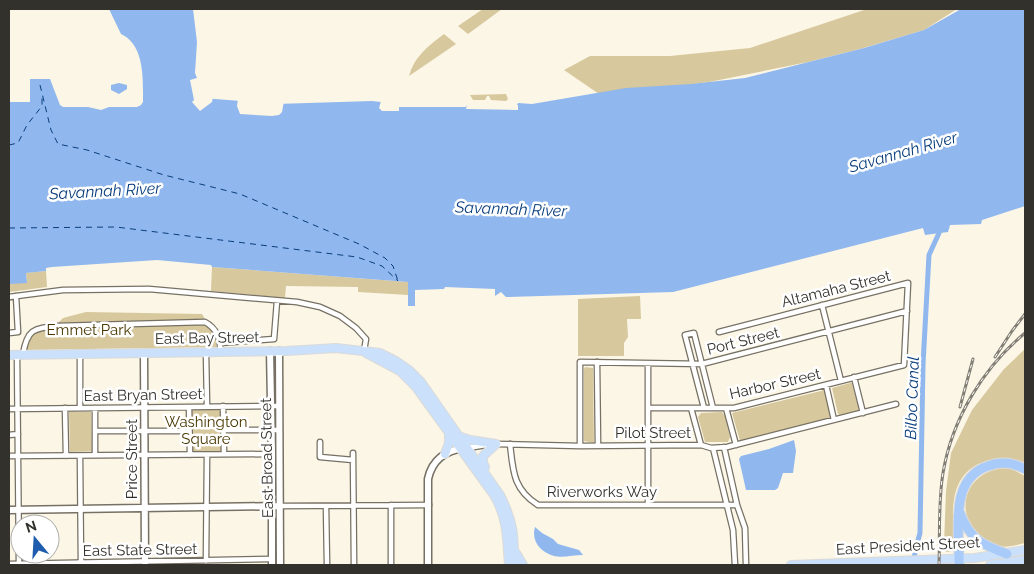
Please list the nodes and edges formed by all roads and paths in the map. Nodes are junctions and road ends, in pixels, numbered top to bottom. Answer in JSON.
{"nodes":[{"id":1,"x":16,"y":296,"type":"junction"},
{"id":2,"x":9,"y":297,"type":"edge"},
{"id":3,"x":277,"y":301,"type":"junction"},
{"id":4,"x":822,"y":306,"type":"junction"},
{"id":5,"x":907,"y":311,"type":"junction"},
{"id":6,"x":828,"y":331,"type":"junction"},
{"id":7,"x":719,"y":332,"type":"dead end"},
{"id":8,"x":9,"y":333,"type":"edge"},
{"id":9,"x":220,"y":343,"type":"junction"},
{"id":10,"x":278,"y":351,"type":"junction"},
{"id":11,"x":364,"y":351,"type":"junction"},
{"id":12,"x":206,"y":352,"type":"junction"},
{"id":13,"x":220,"y":352,"type":"junction"},
{"id":14,"x":144,"y":353,"type":"junction"},
{"id":15,"x":16,"y":354,"type":"edge"},
{"id":16,"x":80,"y":354,"type":"junction"},
{"id":17,"x":597,"y":362,"type":"junction"},
{"id":18,"x":648,"y":364,"type":"junction"},
{"id":19,"x":693,"y":364,"type":"junction"},
{"id":20,"x":702,"y":364,"type":"junction"},
{"id":21,"x":904,"y":365,"type":"joint"},
{"id":22,"x":854,"y":377,"type":"junction"},
{"id":23,"x":841,"y":381,"type":"junction"},
{"id":24,"x":826,"y":385,"type":"junction"},
{"id":25,"x":896,"y":404,"type":"dead end"},
{"id":26,"x":207,"y":406,"type":"junction"},
{"id":27,"x":223,"y":406,"type":"junction"},
{"id":28,"x":275,"y":406,"type":"junction"},
{"id":29,"x":189,"y":407,"type":"junction"},
{"id":30,"x":65,"y":408,"type":"junction"},
{"id":31,"x":80,"y":408,"type":"junction"},
{"id":32,"x":95,"y":408,"type":"junction"},
{"id":33,"x":144,"y":408,"type":"junction"},
{"id":34,"x":648,"y":408,"type":"junction"},
{"id":35,"x":691,"y":408,"type":"junction"},
{"id":36,"x":704,"y":408,"type":"junction"},
{"id":37,"x":713,"y":408,"type":"junction"},
{"id":38,"x":726,"y":408,"type":"junction"},
{"id":39,"x":9,"y":409,"type":"edge"},
{"id":40,"x":17,"y":409,"type":"junction"},
{"id":41,"x":863,"y":413,"type":"junction"},
{"id":42,"x":834,"y":420,"type":"junction"},
{"id":43,"x":224,"y":430,"type":"junction"},
{"id":44,"x":275,"y":430,"type":"junction"},
{"id":45,"x":95,"y":431,"type":"junction"},
{"id":46,"x":144,"y":431,"type":"junction"},
{"id":47,"x":190,"y":431,"type":"junction"},
{"id":48,"x":449,"y":433,"type":"junction"},
{"id":49,"x":9,"y":434,"type":"edge"},
{"id":50,"x":18,"y":434,"type":"junction"},
{"id":51,"x":459,"y":436,"type":"junction"},
{"id":52,"x":320,"y":442,"type":"dead end"},
{"id":53,"x":496,"y":444,"type":"junction"},
{"id":54,"x":510,"y":444,"type":"junction"},
{"id":55,"x":701,"y":445,"type":"junction"},
{"id":56,"x":736,"y":445,"type":"junction"},
{"id":57,"x":580,"y":446,"type":"junction"},
{"id":58,"x":598,"y":446,"type":"junction"},
{"id":59,"x":648,"y":446,"type":"junction"},
{"id":60,"x":724,"y":447,"type":"junction"},
{"id":61,"x":464,"y":448,"type":"junction"},
{"id":62,"x":714,"y":448,"type":"junction"},
{"id":63,"x":353,"y":453,"type":"dead end"},
{"id":64,"x":224,"y":454,"type":"junction"},
{"id":65,"x":272,"y":454,"type":"junction"},
{"id":66,"x":445,"y":454,"type":"junction"},
{"id":67,"x":95,"y":455,"type":"junction"},
{"id":68,"x":190,"y":455,"type":"junction"},
{"id":69,"x":207,"y":455,"type":"junction"},
{"id":70,"x":9,"y":456,"type":"edge"},
{"id":71,"x":18,"y":456,"type":"junction"},
{"id":72,"x":66,"y":456,"type":"junction"},
{"id":73,"x":80,"y":456,"type":"junction"},
{"id":74,"x":144,"y":456,"type":"junction"},
{"id":75,"x":353,"y":460,"type":"junction"},
{"id":76,"x":1025,"y":469,"type":"edge"},
{"id":77,"x":500,"y":495,"type":"junction"},
{"id":78,"x":391,"y":505,"type":"junction"},
{"id":79,"x":428,"y":505,"type":"junction"},
{"id":80,"x":648,"y":505,"type":"junction"},
{"id":81,"x":728,"y":505,"type":"junction"},
{"id":82,"x":737,"y":505,"type":"junction"},
{"id":83,"x":272,"y":506,"type":"junction"},
{"id":84,"x":280,"y":506,"type":"junction"},
{"id":85,"x":326,"y":506,"type":"junction"},
{"id":86,"x":354,"y":506,"type":"junction"},
{"id":87,"x":206,"y":507,"type":"junction"},
{"id":88,"x":145,"y":508,"type":"junction"},
{"id":89,"x":959,"y":508,"type":"junction"},
{"id":90,"x":80,"y":509,"type":"junction"},
{"id":91,"x":9,"y":510,"type":"edge"},
{"id":92,"x":18,"y":510,"type":"junction"},
{"id":93,"x":1025,"y":550,"type":"edge"},
{"id":94,"x":515,"y":551,"type":"junction"},
{"id":95,"x":1007,"y":554,"type":"junction"},
{"id":96,"x":1025,"y":560,"type":"edge"},
{"id":97,"x":206,"y":561,"type":"junction"},
{"id":98,"x":272,"y":562,"type":"edge"},
{"id":99,"x":959,"y":562,"type":"edge"},
{"id":100,"x":194,"y":563,"type":"edge"},
{"id":101,"x":221,"y":563,"type":"edge"},
{"id":102,"x":9,"y":564,"type":"edge"},
{"id":103,"x":68,"y":564,"type":"edge"},
{"id":104,"x":81,"y":564,"type":"junction"},
{"id":105,"x":97,"y":564,"type":"edge"},
{"id":106,"x":145,"y":564,"type":"edge"},
{"id":107,"x":327,"y":564,"type":"edge"},
{"id":108,"x":19,"y":565,"type":"edge"},
{"id":109,"x":280,"y":565,"type":"edge"},
{"id":110,"x":354,"y":565,"type":"edge"},
{"id":111,"x":391,"y":565,"type":"edge"},
{"id":112,"x":428,"y":565,"type":"edge"},
{"id":113,"x":509,"y":565,"type":"edge"},
{"id":114,"x":514,"y":565,"type":"edge"},
{"id":115,"x":522,"y":565,"type":"edge"},
{"id":116,"x":735,"y":565,"type":"edge"},
{"id":117,"x":746,"y":565,"type":"edge"},
{"id":118,"x":792,"y":565,"type":"edge"},
{"id":119,"x":990,"y":565,"type":"edge"}],
"edges":[{"from":1,"to":2,"type":"street"},
{"from":1,"to":3,"type":"street"},
{"from":1,"to":8,"type":"street"},
{"from":3,"to":9,"type":"street"},
{"from":3,"to":11,"type":"street"},
{"from":4,"to":5,"type":"street","name":"Altamaha Street"},
{"from":4,"to":6,"type":"street"},
{"from":4,"to":7,"type":"street","name":"Altamaha Street"},
{"from":5,"to":6,"type":"street","name":"Port Street"},
{"from":5,"to":21,"type":"street","name":"Altamaha Street"},
{"from":6,"to":20,"type":"street","name":"Port Street"},
{"from":6,"to":23,"type":"street"},
{"from":9,"to":13,"type":"street"},
{"from":9,"to":15,"type":"street"},
{"from":10,"to":11,"type":"main road","name":"East Bay Street"},
{"from":10,"to":13,"type":"main road","name":"East Bay Street"},
{"from":10,"to":28,"type":"main road","name":"East Broad Street"},
{"from":11,"to":48,"type":"main road"},
{"from":11,"to":51,"type":"main road","name":"East Bay Street"},
{"from":12,"to":13,"type":"main road","name":"East Bay Street"},
{"from":12,"to":14,"type":"main road","name":"East Bay Street"},
{"from":12,"to":26,"type":"street"},
{"from":14,"to":16,"type":"main road","name":"East Bay Street"},
{"from":14,"to":33,"type":"main road","name":"Price Street"},
{"from":15,"to":16,"type":"main road","name":"East Bay Street"},
{"from":15,"to":40,"type":"street"},
{"from":16,"to":31,"type":"street"},
{"from":17,"to":18,"type":"street","name":"Port Street"},
{"from":17,"to":57,"type":"street","name":"Port Street"},
{"from":17,"to":58,"type":"street"},
{"from":18,"to":19,"type":"street","name":"Port Street"},
{"from":18,"to":34,"type":"street"},
{"from":19,"to":20,"type":"street","name":"Port Street"},
{"from":19,"to":20,"type":"street"},
{"from":19,"to":36,"type":"street"},
{"from":20,"to":37,"type":"street"},
{"from":21,"to":22,"type":"street","name":"Harbor Street"},
{"from":22,"to":23,"type":"street","name":"Harbor Street"},
{"from":22,"to":41,"type":"street"},
{"from":23,"to":24,"type":"street","name":"Harbor Street"},
{"from":24,"to":38,"type":"street","name":"Harbor Street"},
{"from":24,"to":42,"type":"street"},
{"from":25,"to":41,"type":"street","name":"Pilot Street"},
{"from":26,"to":27,"type":"street","name":"East Bryan Street"},
{"from":26,"to":29,"type":"street","name":"East Bryan Street"},
{"from":27,"to":28,"type":"street","name":"East Bryan Street"},
{"from":27,"to":43,"type":"street"},
{"from":28,"to":44,"type":"main road","name":"East Broad Street"},
{"from":29,"to":33,"type":"street","name":"East Bryan Street"},
{"from":29,"to":47,"type":"street"},
{"from":30,"to":31,"type":"street","name":"East Bryan Street"},
{"from":30,"to":40,"type":"street","name":"East Bryan Street"},
{"from":30,"to":72,"type":"street"},
{"from":31,"to":32,"type":"street","name":"East Bryan Street"},
{"from":32,"to":33,"type":"street","name":"East Bryan Street"},
{"from":32,"to":45,"type":"street"},
{"from":33,"to":46,"type":"main road","name":"Price Street"},
{"from":34,"to":35,"type":"street","name":"Harbor Street"},
{"from":34,"to":59,"type":"street"},
{"from":35,"to":36,"type":"street","name":"Harbor Street"},
{"from":35,"to":55,"type":"street"},
{"from":36,"to":37,"type":"street","name":"Harbor Street"},
{"from":37,"to":38,"type":"street","name":"Harbor Street"},
{"from":38,"to":56,"type":"street"},
{"from":39,"to":40,"type":"street","name":"East Bryan Street"},
{"from":40,"to":50,"type":"street"},
{"from":41,"to":42,"type":"street","name":"Pilot Street"},
{"from":42,"to":56,"type":"street","name":"Pilot Street"},
{"from":43,"to":44,"type":"street"},
{"from":43,"to":64,"type":"street"},
{"from":44,"to":65,"type":"main road","name":"East Broad Street"},
{"from":44,"to":84,"type":"main road","name":"East Broad Street"},
{"from":45,"to":46,"type":"street"},
{"from":45,"to":67,"type":"street"},
{"from":46,"to":47,"type":"street"},
{"from":46,"to":74,"type":"main road","name":"Price Street"},
{"from":47,"to":68,"type":"street"},
{"from":48,"to":61,"type":"main road"},
{"from":48,"to":66,"type":"main road"},
{"from":49,"to":50,"type":"street"},
{"from":50,"to":71,"type":"street"},
{"from":51,"to":53,"type":"main road"},
{"from":51,"to":61,"type":"main road","name":"East Bay Street"},
{"from":52,"to":75,"type":"street"},
{"from":53,"to":54,"type":"street","name":"Pilot Street"},
{"from":53,"to":61,"type":"street","name":"Pilot Street"},
{"from":53,"to":77,"type":"main road"},
{"from":54,"to":57,"type":"street","name":"Pilot Street"},
{"from":54,"to":80,"type":"street","name":"Riverworks Way"},
{"from":55,"to":59,"type":"street","name":"Pilot Street"},
{"from":55,"to":62,"type":"street","name":"Pilot Street"},
{"from":56,"to":60,"type":"street","name":"Pilot Street"},
{"from":57,"to":58,"type":"street","name":"Pilot Street"},
{"from":58,"to":59,"type":"street","name":"Pilot Street"},
{"from":59,"to":80,"type":"street"},
{"from":60,"to":62,"type":"street","name":"Pilot Street"},
{"from":60,"to":82,"type":"street"},
{"from":61,"to":66,"type":"main road"},
{"from":61,"to":77,"type":"main road"},
{"from":61,"to":113,"type":"main road"},
{"from":62,"to":81,"type":"street"},
{"from":63,"to":75,"type":"street"},
{"from":64,"to":65,"type":"street"},
{"from":64,"to":69,"type":"street"},
{"from":65,"to":83,"type":"main road","name":"East Broad Street"},
{"from":66,"to":79,"type":"main road"},
{"from":67,"to":73,"type":"street"},
{"from":67,"to":74,"type":"street"},
{"from":68,"to":69,"type":"street"},
{"from":68,"to":74,"type":"street"},
{"from":69,"to":87,"type":"street"},
{"from":70,"to":71,"type":"street"},
{"from":71,"to":72,"type":"street"},
{"from":71,"to":92,"type":"street"},
{"from":72,"to":73,"type":"street"},
{"from":73,"to":90,"type":"street"},
{"from":74,"to":88,"type":"main road","name":"Price Street"},
{"from":75,"to":86,"type":"street"},
{"from":76,"to":89,"type":"highway"},
{"from":77,"to":94,"type":"main road"},
{"from":78,"to":79,"type":"street"},
{"from":78,"to":86,"type":"street"},
{"from":78,"to":111,"type":"street"},
{"from":79,"to":112,"type":"main road"},
{"from":80,"to":81,"type":"street","name":"Riverworks Way"},
{"from":81,"to":82,"type":"street","name":"Riverworks Way"},
{"from":81,"to":116,"type":"street"},
{"from":82,"to":117,"type":"street"},
{"from":83,"to":84,"type":"main road"},
{"from":83,"to":87,"type":"main road"},
{"from":83,"to":98,"type":"main road","name":"East Broad Street"},
{"from":84,"to":85,"type":"street"},
{"from":84,"to":109,"type":"main road","name":"East Broad Street"},
{"from":85,"to":86,"type":"street"},
{"from":85,"to":107,"type":"street"},
{"from":86,"to":110,"type":"street"},
{"from":87,"to":88,"type":"main road"},
{"from":87,"to":97,"type":"street"},
{"from":88,"to":90,"type":"main road"},
{"from":88,"to":106,"type":"main road","name":"Price Street"},
{"from":89,"to":95,"type":"highway"},
{"from":89,"to":99,"type":"highway"},
{"from":90,"to":92,"type":"main road"},
{"from":90,"to":104,"type":"street"},
{"from":91,"to":92,"type":"main road"},
{"from":92,"to":108,"type":"street"},
{"from":93,"to":95,"type":"main road","name":"East President Street"},
{"from":94,"to":114,"type":"main road"},
{"from":94,"to":115,"type":"main road"},
{"from":95,"to":99,"type":"main road","name":"East President Street"},
{"from":96,"to":119,"type":"main road","name":"East President Street"},
{"from":97,"to":100,"type":"street","name":"East State Street"},
{"from":97,"to":101,"type":"street","name":"East State Street"},
{"from":98,"to":101,"type":"street","name":"East State Street"},
{"from":99,"to":118,"type":"main road","name":"East President Street"},
{"from":100,"to":106,"type":"street","name":"East State Street"},
{"from":102,"to":108,"type":"street","name":"East State Street"},
{"from":103,"to":104,"type":"street","name":"East State Street"},
{"from":103,"to":108,"type":"street","name":"East State Street"},
{"from":104,"to":105,"type":"street","name":"East State Street"},
{"from":105,"to":106,"type":"street","name":"East State Street"}]}
